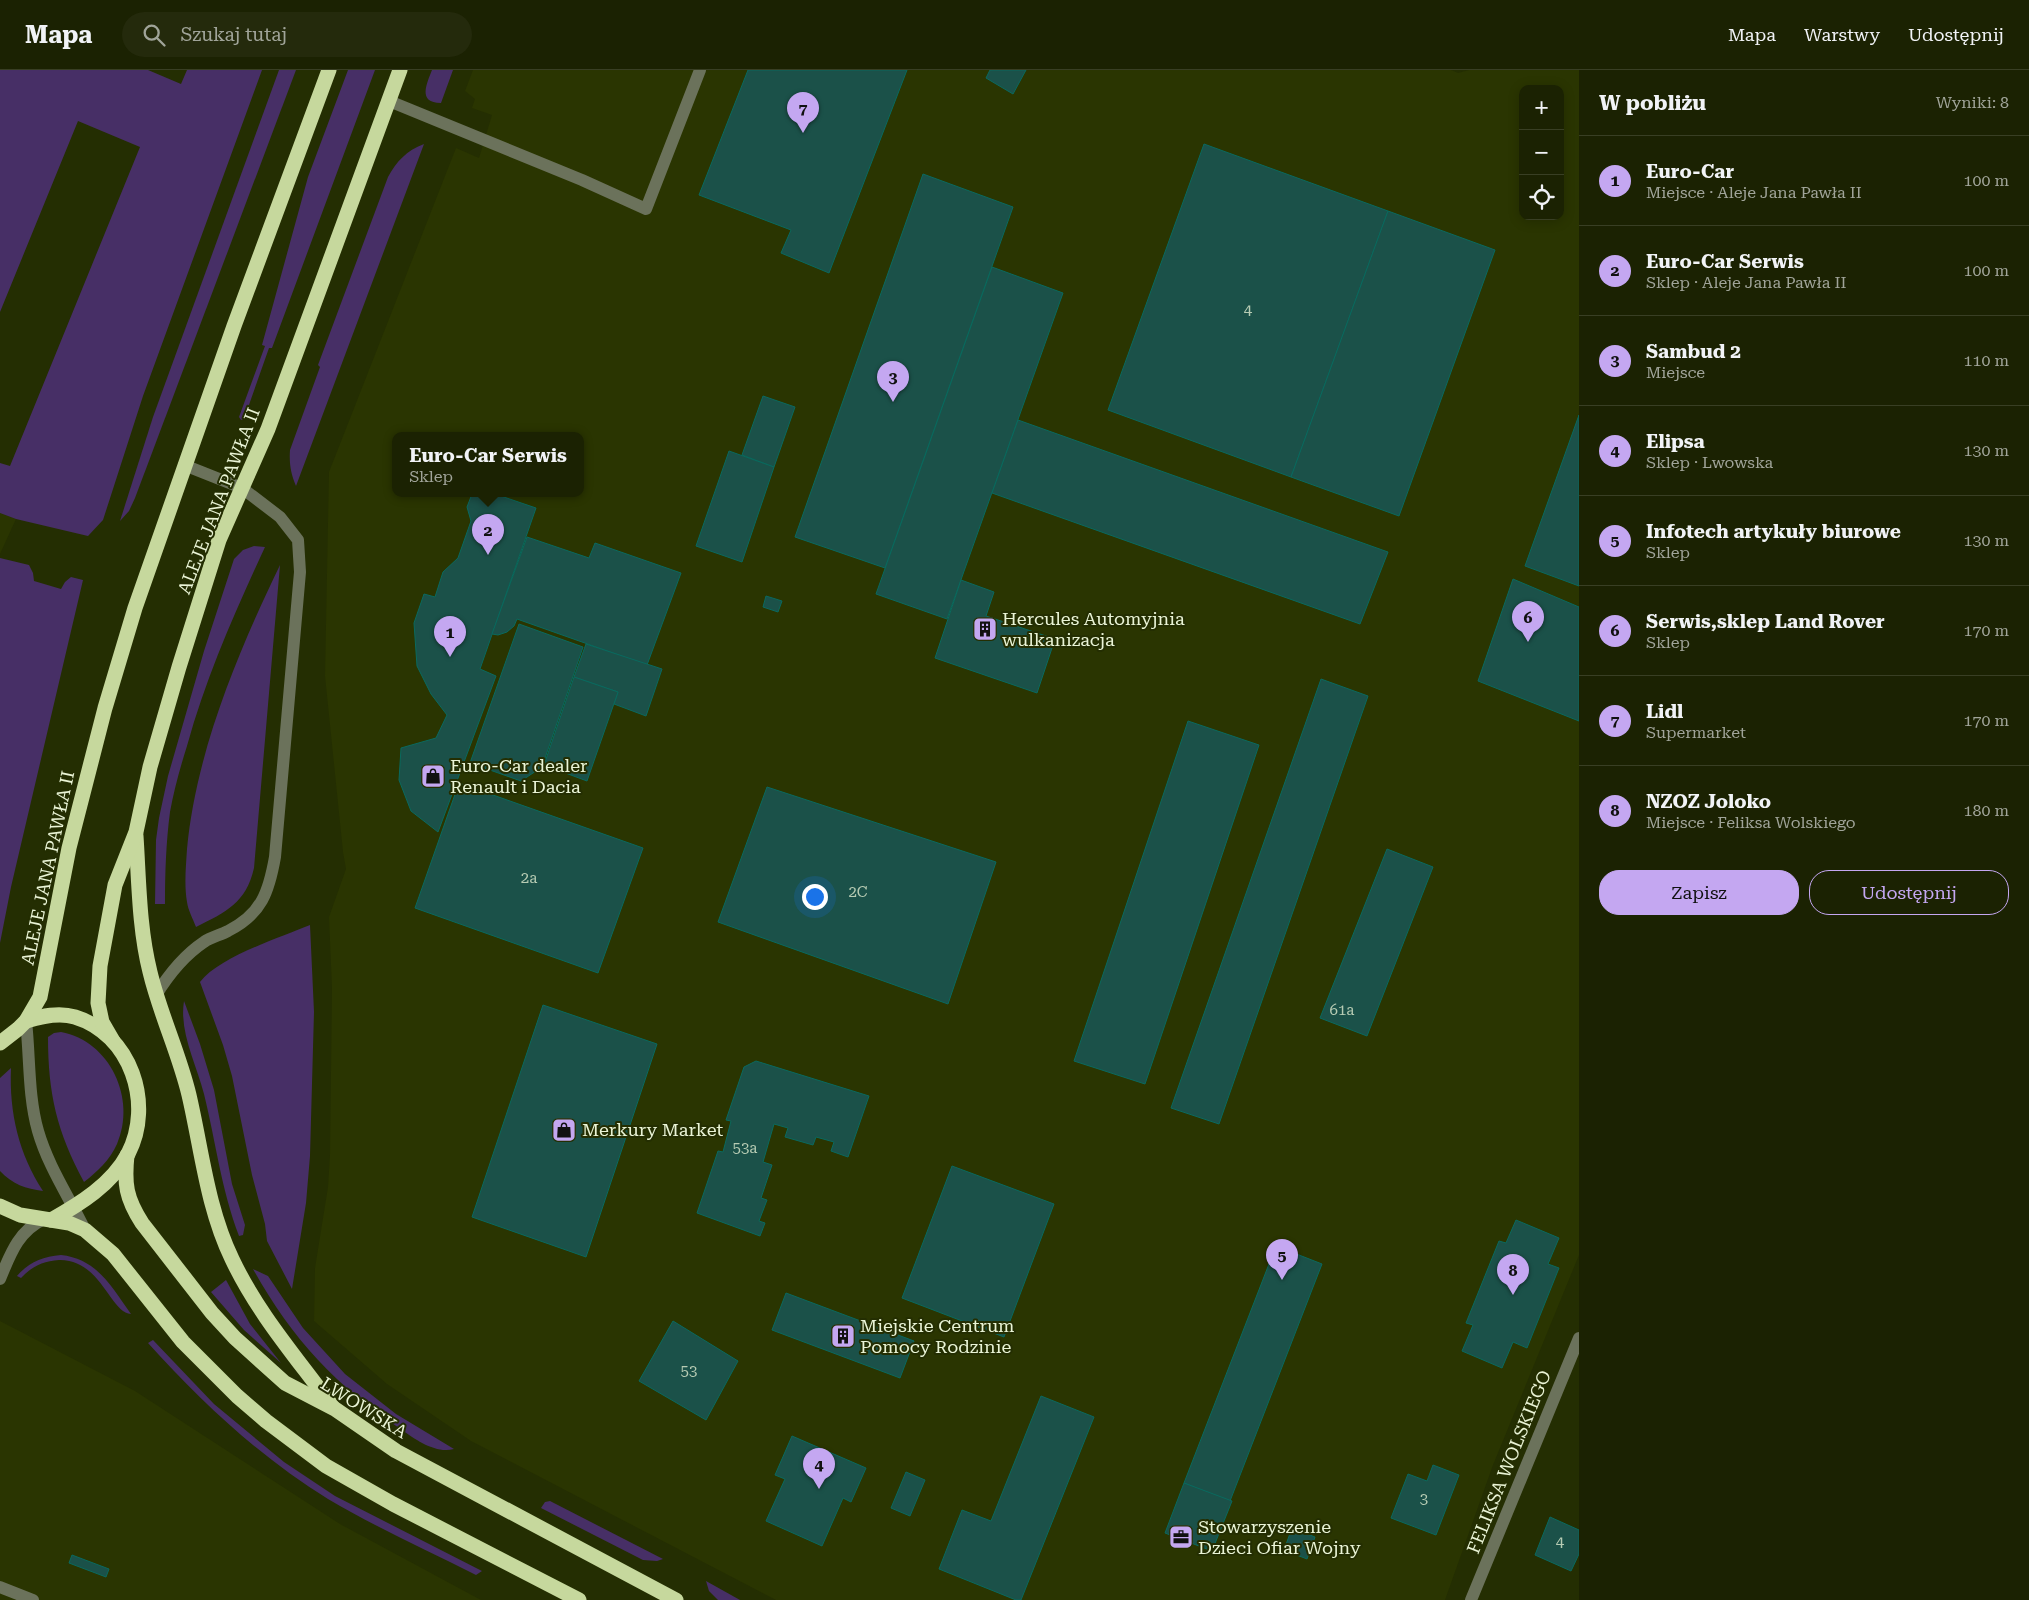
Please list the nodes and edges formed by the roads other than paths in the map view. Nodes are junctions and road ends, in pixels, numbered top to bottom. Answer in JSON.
{"nodes":[{"id":1,"x":329,"y":70,"type":"edge"},
{"id":2,"x":400,"y":70,"type":"edge"},
{"id":3,"x":700,"y":70,"type":"edge"},
{"id":4,"x":389,"y":101,"type":"junction"},
{"id":5,"x":184,"y":465,"type":"junction"},
{"id":6,"x":242,"y":488,"type":"junction"},
{"id":7,"x":136,"y":832,"type":"junction"},
{"id":8,"x":156,"y":996,"type":"junction"},
{"id":9,"x":26,"y":1021,"type":"junction"},
{"id":10,"x":113,"y":1041,"type":"junction"},
{"id":11,"x":0,"y":1042,"type":"edge"},
{"id":12,"x":128,"y":1155,"type":"junction"},
{"id":13,"x":0,"y":1206,"type":"edge"},
{"id":14,"x":74,"y":1206,"type":"junction"},
{"id":15,"x":47,"y":1219,"type":"junction"},
{"id":16,"x":86,"y":1230,"type":"junction"},
{"id":17,"x":0,"y":1279,"type":"edge"},
{"id":18,"x":1579,"y":1338,"type":"edge"},
{"id":19,"x":335,"y":1409,"type":"junction"},
{"id":20,"x":0,"y":1587,"type":"edge"},
{"id":21,"x":33,"y":1600,"type":"edge"},
{"id":22,"x":577,"y":1600,"type":"edge"},
{"id":23,"x":676,"y":1600,"type":"edge"},
{"id":24,"x":1472,"y":1600,"type":"edge"}],
"edges":[{"from":1,"to":5,"type":"highway","name":"ALEJE JANA PAWŁA II"},
{"from":2,"to":4,"type":"highway","name":"ALEJE JANA PAWŁA II"},
{"from":3,"to":4,"type":"street"},
{"from":4,"to":6,"type":"highway","name":"ALEJE JANA PAWŁA II"},
{"from":5,"to":6,"type":"street"},
{"from":5,"to":9,"type":"highway","name":"ALEJE JANA PAWŁA II"},
{"from":6,"to":7,"type":"highway","name":"ALEJE JANA PAWŁA II"},
{"from":6,"to":8,"type":"street"},
{"from":7,"to":8,"type":"highway"},
{"from":7,"to":10,"type":"highway","name":"ALEJE JANA PAWŁA II"},
{"from":8,"to":19,"type":"highway"},
{"from":9,"to":10,"type":"highway"},
{"from":9,"to":11,"type":"highway"},
{"from":9,"to":14,"type":"street"},
{"from":10,"to":12,"type":"highway"},
{"from":12,"to":14,"type":"highway"},
{"from":12,"to":19,"type":"highway","name":"LWOWSKA"},
{"from":13,"to":15,"type":"highway"},
{"from":14,"to":15,"type":"highway"},
{"from":14,"to":16,"type":"street"},
{"from":15,"to":16,"type":"highway"},
{"from":15,"to":17,"type":"street"},
{"from":16,"to":22,"type":"highway"},
{"from":18,"to":24,"type":"street","name":"FELIKSA WOLSKIEGO"},
{"from":19,"to":23,"type":"highway","name":"LWOWSKA"},
{"from":20,"to":21,"type":"street"}]}
